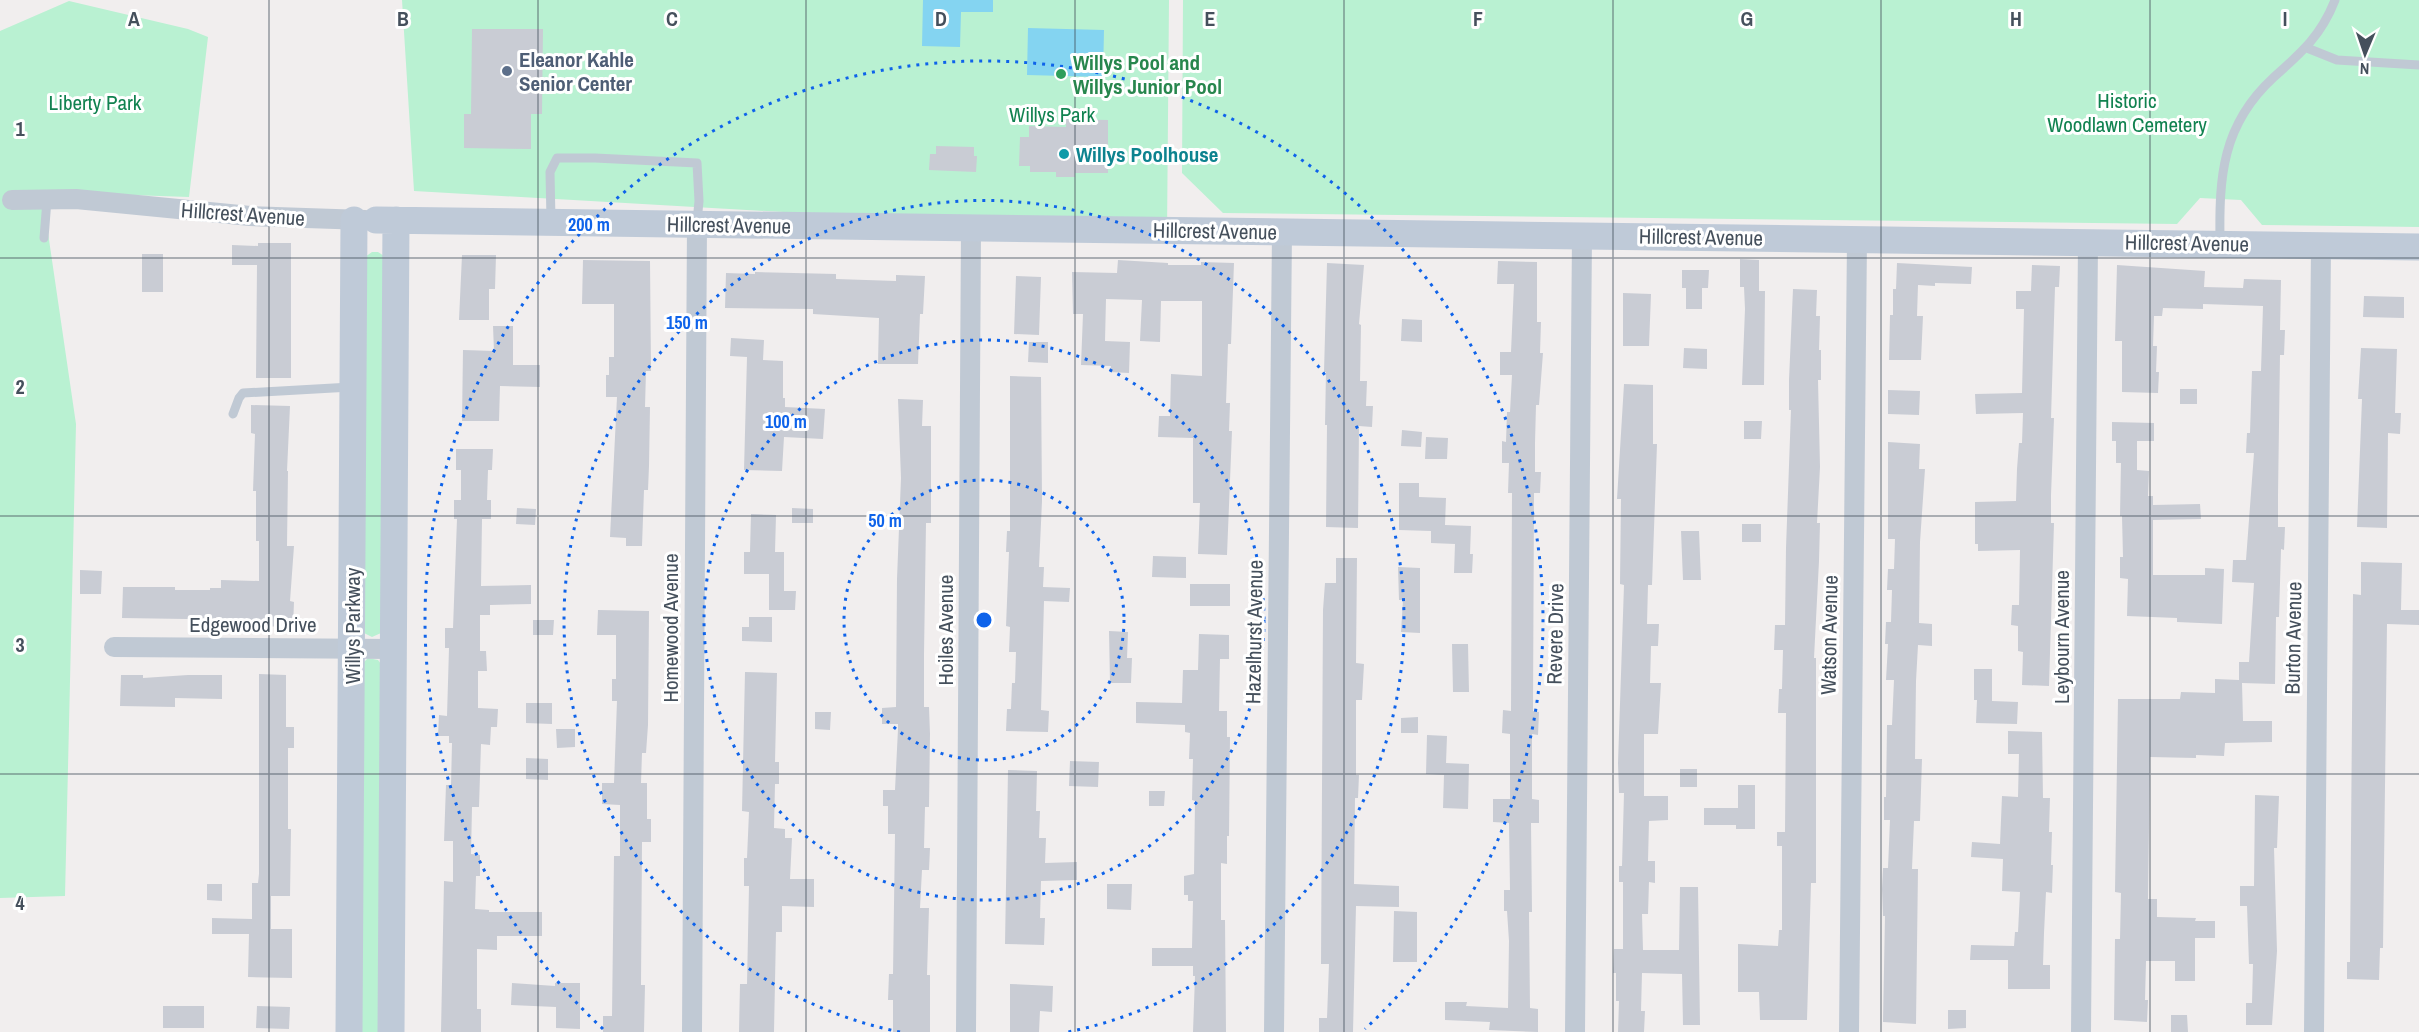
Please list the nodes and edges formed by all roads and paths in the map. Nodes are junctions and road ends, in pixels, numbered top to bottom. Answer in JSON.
{"nodes":[{"id":1,"x":2335,"y":0,"type":"edge"},
{"id":2,"x":2307,"y":48,"type":"junction"},
{"id":3,"x":2419,"y":65,"type":"edge"},
{"id":4,"x":47,"y":200,"type":"junction"},
{"id":5,"x":6,"y":201,"type":"edge"},
{"id":6,"x":375,"y":220,"type":"junction"},
{"id":7,"x":551,"y":222,"type":"junction"},
{"id":8,"x":697,"y":224,"type":"junction"},
{"id":9,"x":972,"y":228,"type":"junction"},
{"id":10,"x":1282,"y":232,"type":"junction"},
{"id":11,"x":1582,"y":236,"type":"junction"},
{"id":12,"x":44,"y":238,"type":"dead end"},
{"id":13,"x":1857,"y":239,"type":"junction"},
{"id":14,"x":2088,"y":242,"type":"junction"},
{"id":15,"x":2220,"y":244,"type":"junction"},
{"id":16,"x":2321,"y":245,"type":"junction"},
{"id":17,"x":2419,"y":246,"type":"edge"},
{"id":18,"x":353,"y":387,"type":"junction"},
{"id":19,"x":233,"y":414,"type":"dead end"},
{"id":20,"x":114,"y":647,"type":"dead end"},
{"id":21,"x":352,"y":648,"type":"junction"},
{"id":22,"x":393,"y":649,"type":"junction"},
{"id":23,"x":349,"y":1032,"type":"edge"},
{"id":24,"x":391,"y":1032,"type":"edge"},
{"id":25,"x":692,"y":1032,"type":"edge"},
{"id":26,"x":966,"y":1032,"type":"edge"},
{"id":27,"x":1274,"y":1032,"type":"edge"},
{"id":28,"x":1575,"y":1032,"type":"edge"},
{"id":29,"x":1849,"y":1032,"type":"edge"},
{"id":30,"x":2081,"y":1032,"type":"edge"},
{"id":31,"x":2314,"y":1032,"type":"edge"}],
"edges":[{"from":1,"to":2,"type":"lane"},
{"from":2,"to":3,"type":"lane"},
{"from":2,"to":15,"type":"lane"},
{"from":4,"to":5,"type":"street","name":"Hillcrest Avenue"},
{"from":4,"to":6,"type":"street","name":"Hillcrest Avenue"},
{"from":4,"to":12,"type":"lane"},
{"from":6,"to":7,"type":"street","name":"Hillcrest Avenue"},
{"from":6,"to":18,"type":"street","name":"Willys Parkway"},
{"from":6,"to":22,"type":"street","name":"Willys Parkway"},
{"from":7,"to":8,"type":"street","name":"Hillcrest Avenue"},
{"from":7,"to":8,"type":"lane"},
{"from":8,"to":9,"type":"street","name":"Hillcrest Avenue"},
{"from":8,"to":25,"type":"street","name":"Homewood Avenue"},
{"from":9,"to":10,"type":"street","name":"Hillcrest Avenue"},
{"from":9,"to":26,"type":"street","name":"Hoiles Avenue"},
{"from":10,"to":11,"type":"street","name":"Hillcrest Avenue"},
{"from":10,"to":27,"type":"street","name":"Hazelhurst Avenue"},
{"from":11,"to":13,"type":"street","name":"Hillcrest Avenue"},
{"from":11,"to":28,"type":"street","name":"Revere Drive"},
{"from":13,"to":14,"type":"street","name":"Hillcrest Avenue"},
{"from":13,"to":29,"type":"street","name":"Watson Avenue"},
{"from":14,"to":15,"type":"street","name":"Hillcrest Avenue"},
{"from":14,"to":30,"type":"street","name":"Leybourn Avenue"},
{"from":15,"to":16,"type":"street","name":"Hillcrest Avenue"},
{"from":16,"to":17,"type":"street","name":"Hillcrest Avenue"},
{"from":16,"to":31,"type":"street","name":"Burton Avenue"},
{"from":18,"to":19,"type":"lane"},
{"from":18,"to":21,"type":"street","name":"Willys Parkway"},
{"from":20,"to":21,"type":"street","name":"Edgewood Drive"},
{"from":21,"to":22,"type":"street","name":"Edgewood Drive"},
{"from":21,"to":23,"type":"street","name":"Willys Parkway"},
{"from":22,"to":24,"type":"street","name":"Willys Parkway"}]}
